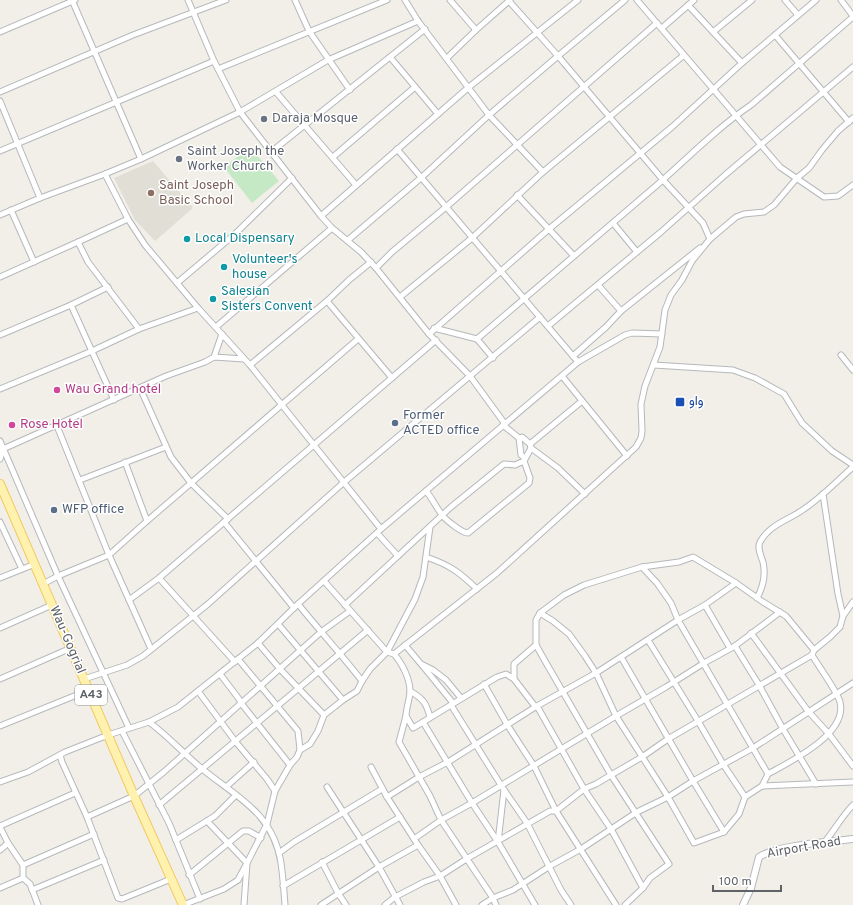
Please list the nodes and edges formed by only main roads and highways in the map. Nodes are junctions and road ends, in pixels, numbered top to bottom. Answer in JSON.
{"nodes":[{"id":1,"x":0,"y":484,"type":"edge"},
{"id":2,"x":183,"y":905,"type":"edge"}],
"edges":[{"from":1,"to":2,"type":"main road","name":"Wau-Gogrial","number":"A43"}]}
